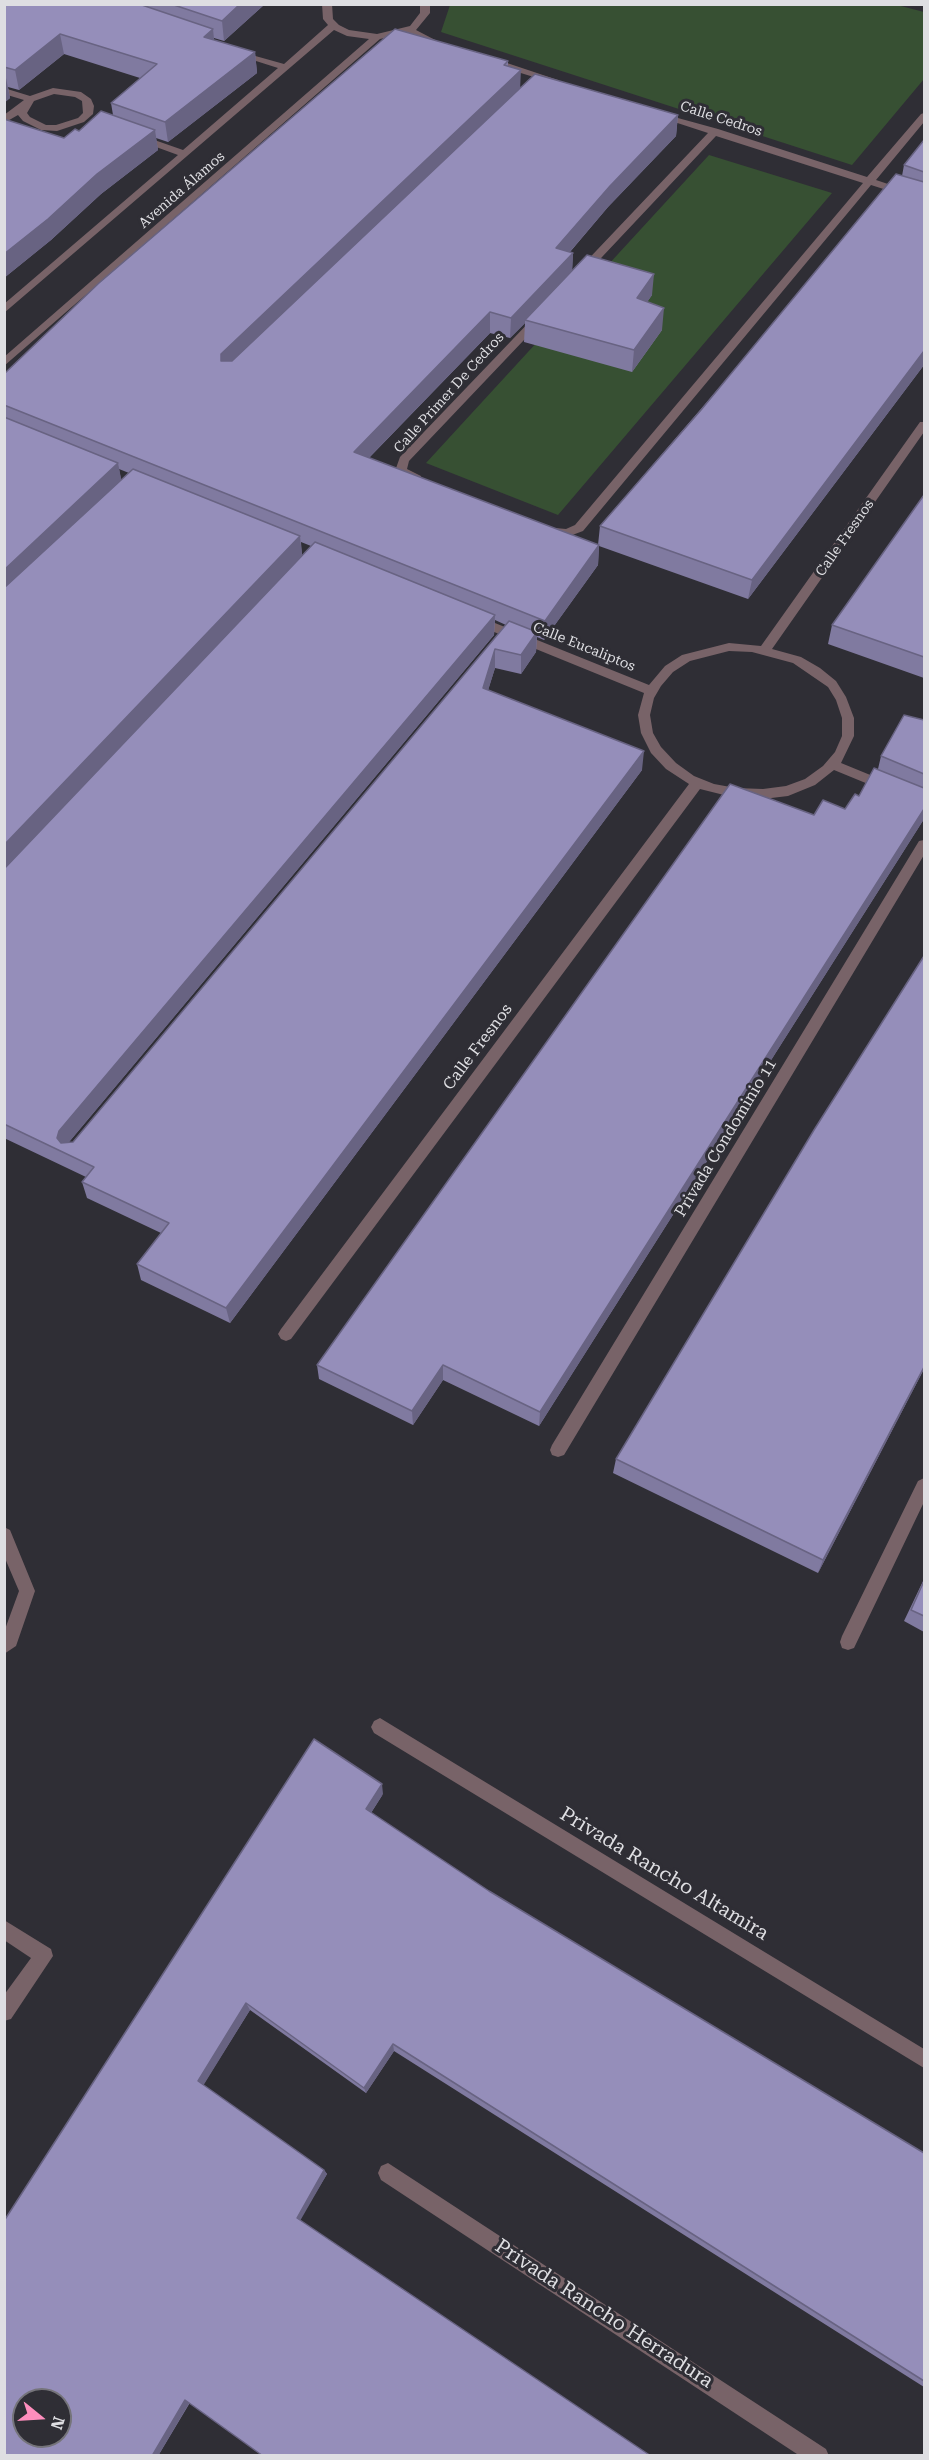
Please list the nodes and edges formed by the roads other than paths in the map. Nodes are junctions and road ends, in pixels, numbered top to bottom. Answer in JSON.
{"nodes":[{"id":1,"x":327,"y":4,"type":"edge"},
{"id":2,"x":425,"y":4,"type":"edge"},
{"id":3,"x":334,"y":25,"type":"junction"},
{"id":4,"x":408,"y":30,"type":"junction"},
{"id":5,"x":377,"y":37,"type":"junction"},
{"id":6,"x":446,"y":46,"type":"edge"},
{"id":7,"x":230,"y":50,"type":"edge"},
{"id":8,"x":489,"y":60,"type":"edge"},
{"id":9,"x":285,"y":67,"type":"junction"},
{"id":10,"x":543,"y":77,"type":"junction"},
{"id":11,"x":566,"y":84,"type":"edge"},
{"id":12,"x":535,"y":85,"type":"edge"},
{"id":13,"x":4,"y":91,"type":"edge"},
{"id":14,"x":27,"y":103,"type":"junction"},
{"id":15,"x":646,"y":110,"type":"edge"},
{"id":16,"x":924,"y":116,"type":"edge"},
{"id":17,"x":4,"y":120,"type":"edge"},
{"id":18,"x":714,"y":131,"type":"junction"},
{"id":19,"x":134,"y":136,"type":"edge"},
{"id":20,"x":185,"y":154,"type":"junction"},
{"id":21,"x":869,"y":181,"type":"junction"},
{"id":22,"x":924,"y":198,"type":"edge"},
{"id":23,"x":576,"y":278,"type":"edge"},
{"id":24,"x":4,"y":310,"type":"edge"},
{"id":25,"x":543,"y":313,"type":"edge"},
{"id":26,"x":4,"y":363,"type":"edge"},
{"id":27,"x":924,"y":425,"type":"edge"},
{"id":28,"x":434,"y":486,"type":"edge"},
{"id":29,"x":540,"y":527,"type":"edge"},
{"id":30,"x":463,"y":614,"type":"edge"},
{"id":31,"x":765,"y":650,"type":"junction"},
{"id":32,"x":651,"y":691,"type":"junction"},
{"id":33,"x":832,"y":764,"type":"junction"},
{"id":34,"x":698,"y":782,"type":"junction"},
{"id":35,"x":924,"y":802,"type":"edge"},
{"id":36,"x":924,"y":845,"type":"edge"},
{"id":37,"x":286,"y":1334,"type":"dead end"},
{"id":38,"x":558,"y":1450,"type":"dead end"},
{"id":39,"x":924,"y":1486,"type":"edge"},
{"id":40,"x":4,"y":1535,"type":"edge"},
{"id":41,"x":848,"y":1642,"type":"dead end"},
{"id":42,"x":4,"y":1646,"type":"edge"},
{"id":43,"x":380,"y":1727,"type":"dead end"},
{"id":44,"x":4,"y":1929,"type":"edge"},
{"id":45,"x":4,"y":2012,"type":"edge"},
{"id":46,"x":924,"y":2059,"type":"edge"},
{"id":47,"x":388,"y":2173,"type":"dead end"},
{"id":48,"x":819,"y":2456,"type":"edge"}],
"edges":[{"from":1,"to":3,"type":"street"},
{"from":2,"to":4,"type":"street"},
{"from":3,"to":5,"type":"street"},
{"from":3,"to":9,"type":"street","name":"Avenida Álamos"},
{"from":4,"to":5,"type":"street"},
{"from":4,"to":6,"type":"street"},
{"from":5,"to":26,"type":"street","name":"Avenida Álamos"},
{"from":7,"to":9,"type":"street"},
{"from":8,"to":10,"type":"street"},
{"from":9,"to":20,"type":"street","name":"Avenida Álamos"},
{"from":10,"to":11,"type":"street"},
{"from":10,"to":12,"type":"street"},
{"from":13,"to":14,"type":"street"},
{"from":14,"to":14,"type":"street"},
{"from":14,"to":17,"type":"street"},
{"from":15,"to":18,"type":"street","name":"Calle Cedros"},
{"from":16,"to":21,"type":"street"},
{"from":18,"to":21,"type":"street","name":"Calle Cedros"},
{"from":18,"to":23,"type":"street"},
{"from":19,"to":20,"type":"street"},
{"from":20,"to":24,"type":"street","name":"Avenida Álamos"},
{"from":21,"to":22,"type":"street","name":"Calle Cedros"},
{"from":21,"to":29,"type":"street"},
{"from":25,"to":28,"type":"street","name":"Calle Primer De Cedros"},
{"from":27,"to":31,"type":"street","name":"Calle Fresnos"},
{"from":30,"to":32,"type":"street","name":"Calle Eucaliptos"},
{"from":31,"to":32,"type":"street"},
{"from":31,"to":33,"type":"street"},
{"from":32,"to":34,"type":"street"},
{"from":33,"to":34,"type":"street"},
{"from":33,"to":35,"type":"street"},
{"from":34,"to":37,"type":"street","name":"Calle Fresnos"},
{"from":36,"to":38,"type":"street","name":"Privada Condominio 11"},
{"from":39,"to":41,"type":"street"},
{"from":40,"to":42,"type":"street"},
{"from":43,"to":46,"type":"street","name":"Privada Rancho Altamira"},
{"from":44,"to":45,"type":"street"},
{"from":47,"to":48,"type":"street","name":"Privada Rancho Herradura"}]}
